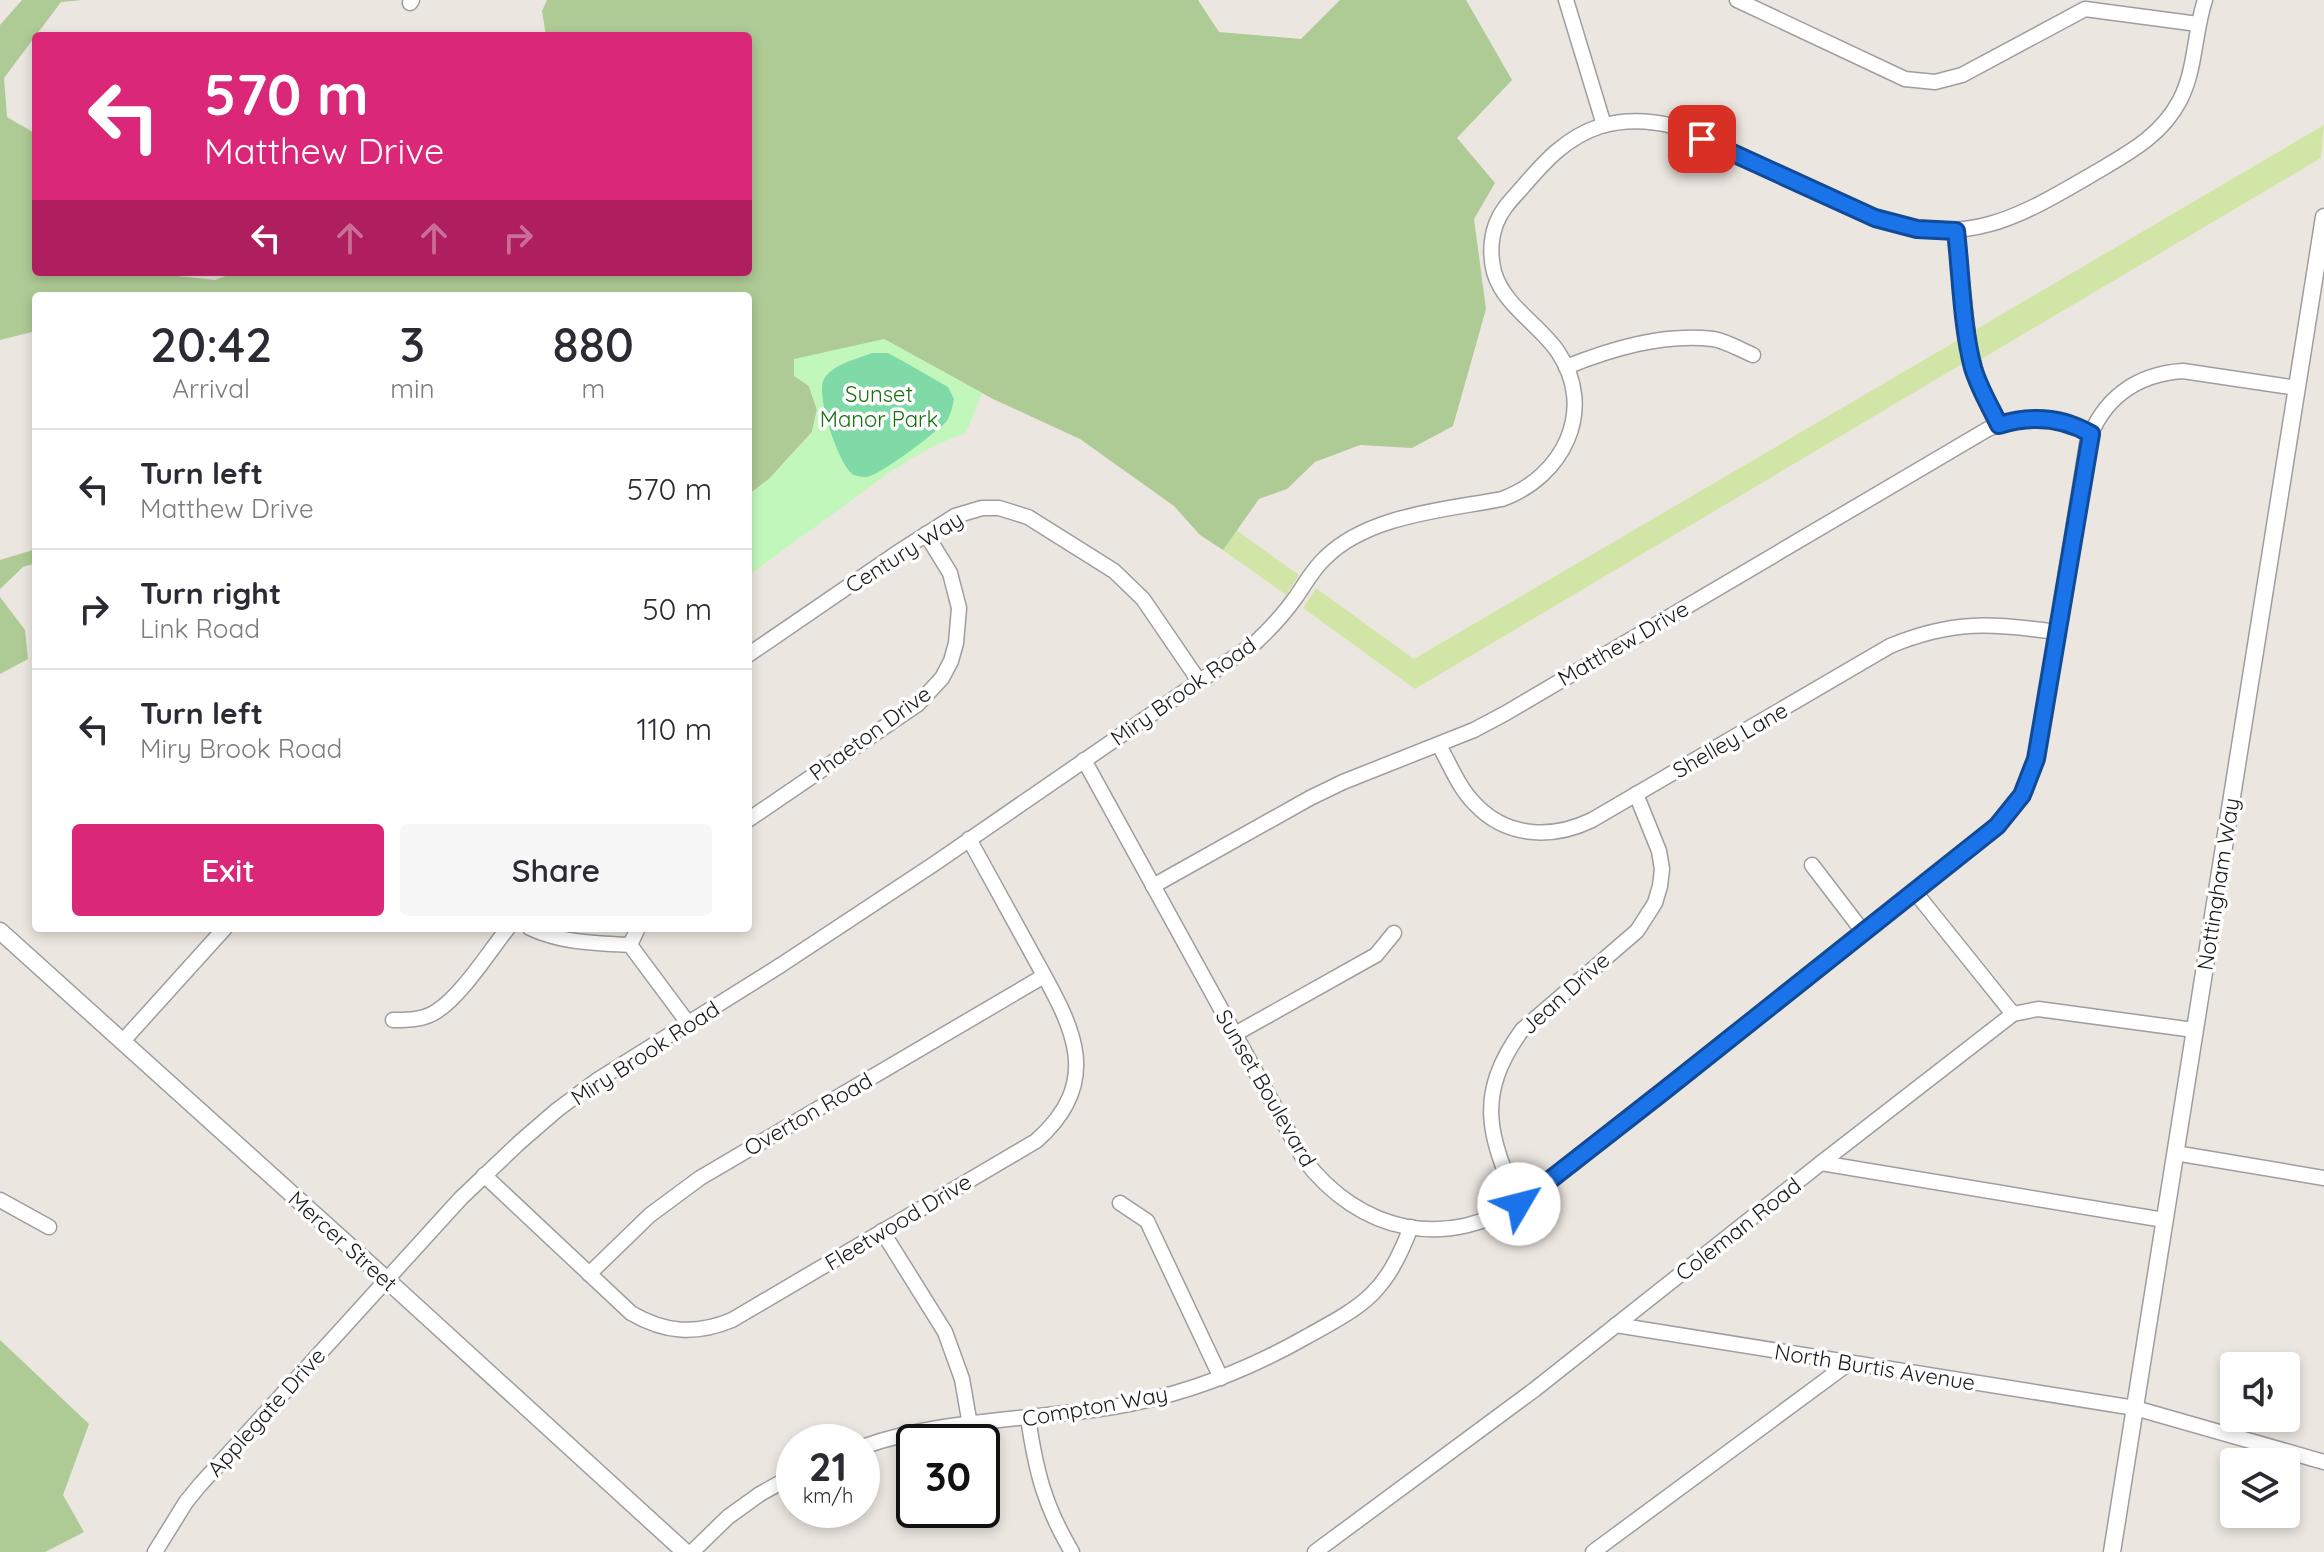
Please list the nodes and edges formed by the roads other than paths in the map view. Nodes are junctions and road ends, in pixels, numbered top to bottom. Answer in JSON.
{"nodes":[{"id":1,"x":1566,"y":0,"type":"edge"},
{"id":2,"x":1737,"y":0,"type":"edge"},
{"id":3,"x":2205,"y":0,"type":"edge"},
{"id":4,"x":2084,"y":5,"type":"edge"},
{"id":5,"x":2198,"y":24,"type":"junction"},
{"id":6,"x":1604,"y":125,"type":"junction"},
{"id":7,"x":2324,"y":217,"type":"edge"},
{"id":8,"x":1956,"y":231,"type":"junction"},
{"id":9,"x":1753,"y":355,"type":"dead end"},
{"id":10,"x":1566,"y":367,"type":"junction"},
{"id":11,"x":2297,"y":388,"type":"junction"},
{"id":12,"x":1999,"y":425,"type":"junction"},
{"id":13,"x":2091,"y":434,"type":"junction"},
{"id":14,"x":926,"y":534,"type":"junction"},
{"id":15,"x":2057,"y":632,"type":"junction"},
{"id":16,"x":752,"y":652,"type":"edge"},
{"id":17,"x":1199,"y":681,"type":"junction"},
{"id":18,"x":1439,"y":745,"type":"junction"},
{"id":19,"x":1084,"y":760,"type":"junction"},
{"id":20,"x":1636,"y":794,"type":"junction"},
{"id":21,"x":752,"y":817,"type":"edge"},
{"id":22,"x":969,"y":839,"type":"junction"},
{"id":23,"x":1812,"y":865,"type":"dead end"},
{"id":24,"x":1153,"y":886,"type":"junction"},
{"id":25,"x":1915,"y":892,"type":"junction"},
{"id":26,"x":0,"y":931,"type":"edge"},
{"id":27,"x":221,"y":932,"type":"edge"},
{"id":28,"x":505,"y":932,"type":"edge"},
{"id":29,"x":538,"y":932,"type":"edge"},
{"id":30,"x":636,"y":932,"type":"edge"},
{"id":31,"x":1394,"y":933,"type":"dead end"},
{"id":32,"x":1864,"y":933,"type":"junction"},
{"id":33,"x":630,"y":945,"type":"junction"},
{"id":34,"x":1044,"y":976,"type":"junction"},
{"id":35,"x":2013,"y":1014,"type":"junction"},
{"id":36,"x":393,"y":1020,"type":"dead end"},
{"id":37,"x":688,"y":1023,"type":"junction"},
{"id":38,"x":2194,"y":1030,"type":"junction"},
{"id":39,"x":1235,"y":1034,"type":"junction"},
{"id":40,"x":122,"y":1042,"type":"junction"},
{"id":41,"x":2175,"y":1153,"type":"junction"},
{"id":42,"x":1821,"y":1163,"type":"junction"},
{"id":43,"x":484,"y":1175,"type":"junction"},
{"id":44,"x":2324,"y":1178,"type":"edge"},
{"id":45,"x":0,"y":1200,"type":"edge"},
{"id":46,"x":1120,"y":1203,"type":"dead end"},
{"id":47,"x":1519,"y":1204,"type":"junction"},
{"id":48,"x":2164,"y":1220,"type":"junction"},
{"id":49,"x":49,"y":1227,"type":"dead end"},
{"id":50,"x":1411,"y":1227,"type":"junction"},
{"id":51,"x":882,"y":1231,"type":"junction"},
{"id":52,"x":589,"y":1274,"type":"junction"},
{"id":53,"x":387,"y":1280,"type":"junction"},
{"id":54,"x":1616,"y":1325,"type":"junction"},
{"id":55,"x":1849,"y":1363,"type":"junction"},
{"id":56,"x":1221,"y":1378,"type":"junction"},
{"id":57,"x":2135,"y":1408,"type":"junction"},
{"id":58,"x":1028,"y":1418,"type":"junction"},
{"id":59,"x":970,"y":1424,"type":"edge"},
{"id":60,"x":978,"y":1424,"type":"edge"},
{"id":61,"x":2324,"y":1462,"type":"edge"},
{"id":62,"x":776,"y":1486,"type":"edge"},
{"id":63,"x":155,"y":1552,"type":"edge"},
{"id":64,"x":685,"y":1552,"type":"edge"},
{"id":65,"x":692,"y":1552,"type":"edge"},
{"id":66,"x":1072,"y":1552,"type":"edge"},
{"id":67,"x":1315,"y":1552,"type":"edge"},
{"id":68,"x":1593,"y":1552,"type":"edge"},
{"id":69,"x":2112,"y":1552,"type":"edge"}],
"edges":[{"from":1,"to":6,"type":"street"},
{"from":2,"to":4,"type":"street"},
{"from":3,"to":5,"type":"street","name":"Miry Brook Road"},
{"from":4,"to":5,"type":"street"},
{"from":5,"to":8,"type":"street","name":"Miry Brook Road"},
{"from":6,"to":8,"type":"street","name":"Miry Brook Road"},
{"from":6,"to":10,"type":"street","name":"Miry Brook Road"},
{"from":7,"to":11,"type":"street","name":"Nottingham Way"},
{"from":8,"to":12,"type":"street"},
{"from":9,"to":10,"type":"street"},
{"from":10,"to":17,"type":"street","name":"Miry Brook Road"},
{"from":11,"to":13,"type":"street","name":"Sunset Boulevard"},
{"from":11,"to":38,"type":"street","name":"Nottingham Way"},
{"from":12,"to":13,"type":"street","name":"Matthew Drive"},
{"from":12,"to":18,"type":"street","name":"Matthew Drive"},
{"from":13,"to":15,"type":"street","name":"Sunset Boulevard"},
{"from":14,"to":16,"type":"street","name":"Century Way"},
{"from":14,"to":17,"type":"street","name":"Century Way"},
{"from":14,"to":21,"type":"street","name":"Phaeton Drive"},
{"from":15,"to":20,"type":"street","name":"Shelley Lane"},
{"from":15,"to":25,"type":"street","name":"Sunset Boulevard"},
{"from":17,"to":19,"type":"street","name":"Miry Brook Road"},
{"from":18,"to":20,"type":"street","name":"Shelley Lane"},
{"from":18,"to":24,"type":"street","name":"Matthew Drive"},
{"from":19,"to":22,"type":"street","name":"Miry Brook Road"},
{"from":19,"to":24,"type":"street","name":"Sunset Boulevard"},
{"from":20,"to":47,"type":"street","name":"Jean Drive"},
{"from":22,"to":34,"type":"street","name":"Fleetwood Drive"},
{"from":22,"to":37,"type":"street","name":"Miry Brook Road"},
{"from":23,"to":32,"type":"street"},
{"from":24,"to":39,"type":"street","name":"Sunset Boulevard"},
{"from":25,"to":32,"type":"street","name":"Sunset Boulevard"},
{"from":25,"to":35,"type":"street"},
{"from":26,"to":40,"type":"street","name":"Mercer Street"},
{"from":27,"to":40,"type":"street"},
{"from":28,"to":36,"type":"street"},
{"from":29,"to":33,"type":"street"},
{"from":30,"to":33,"type":"street"},
{"from":31,"to":39,"type":"street"},
{"from":32,"to":47,"type":"street","name":"Sunset Boulevard"},
{"from":33,"to":37,"type":"street"},
{"from":34,"to":51,"type":"street","name":"Fleetwood Drive"},
{"from":34,"to":52,"type":"street","name":"Overton Road"},
{"from":35,"to":38,"type":"street"},
{"from":35,"to":42,"type":"street","name":"Coleman Road"},
{"from":37,"to":43,"type":"street","name":"Miry Brook Road"},
{"from":38,"to":41,"type":"street","name":"Nottingham Way"},
{"from":39,"to":50,"type":"street","name":"Sunset Boulevard"},
{"from":40,"to":53,"type":"street","name":"Mercer Street"},
{"from":41,"to":44,"type":"street"},
{"from":41,"to":48,"type":"street","name":"Nottingham Way"},
{"from":42,"to":48,"type":"street"},
{"from":42,"to":54,"type":"street","name":"Coleman Road"},
{"from":43,"to":52,"type":"street","name":"Fleetwood Drive"},
{"from":43,"to":53,"type":"street","name":"Miry Brook Road"},
{"from":45,"to":49,"type":"street"},
{"from":46,"to":56,"type":"street"},
{"from":47,"to":50,"type":"street","name":"Sunset Boulevard"},
{"from":48,"to":57,"type":"street","name":"Nottingham Way"},
{"from":50,"to":56,"type":"street","name":"Compton Way"},
{"from":51,"to":52,"type":"street","name":"Fleetwood Drive"},
{"from":51,"to":59,"type":"street"},
{"from":53,"to":63,"type":"street","name":"Applegate Drive"},
{"from":53,"to":64,"type":"street","name":"Mercer Street"},
{"from":54,"to":55,"type":"street","name":"North Burtis Avenue"},
{"from":54,"to":67,"type":"street","name":"Coleman Road"},
{"from":55,"to":57,"type":"street","name":"North Burtis Avenue"},
{"from":55,"to":68,"type":"street"},
{"from":56,"to":58,"type":"street","name":"Compton Way"},
{"from":57,"to":61,"type":"street","name":"North Burtis Avenue"},
{"from":57,"to":69,"type":"street","name":"Nottingham Way"},
{"from":58,"to":60,"type":"street","name":"Compton Way"},
{"from":58,"to":66,"type":"street"},
{"from":62,"to":65,"type":"street"}]}
